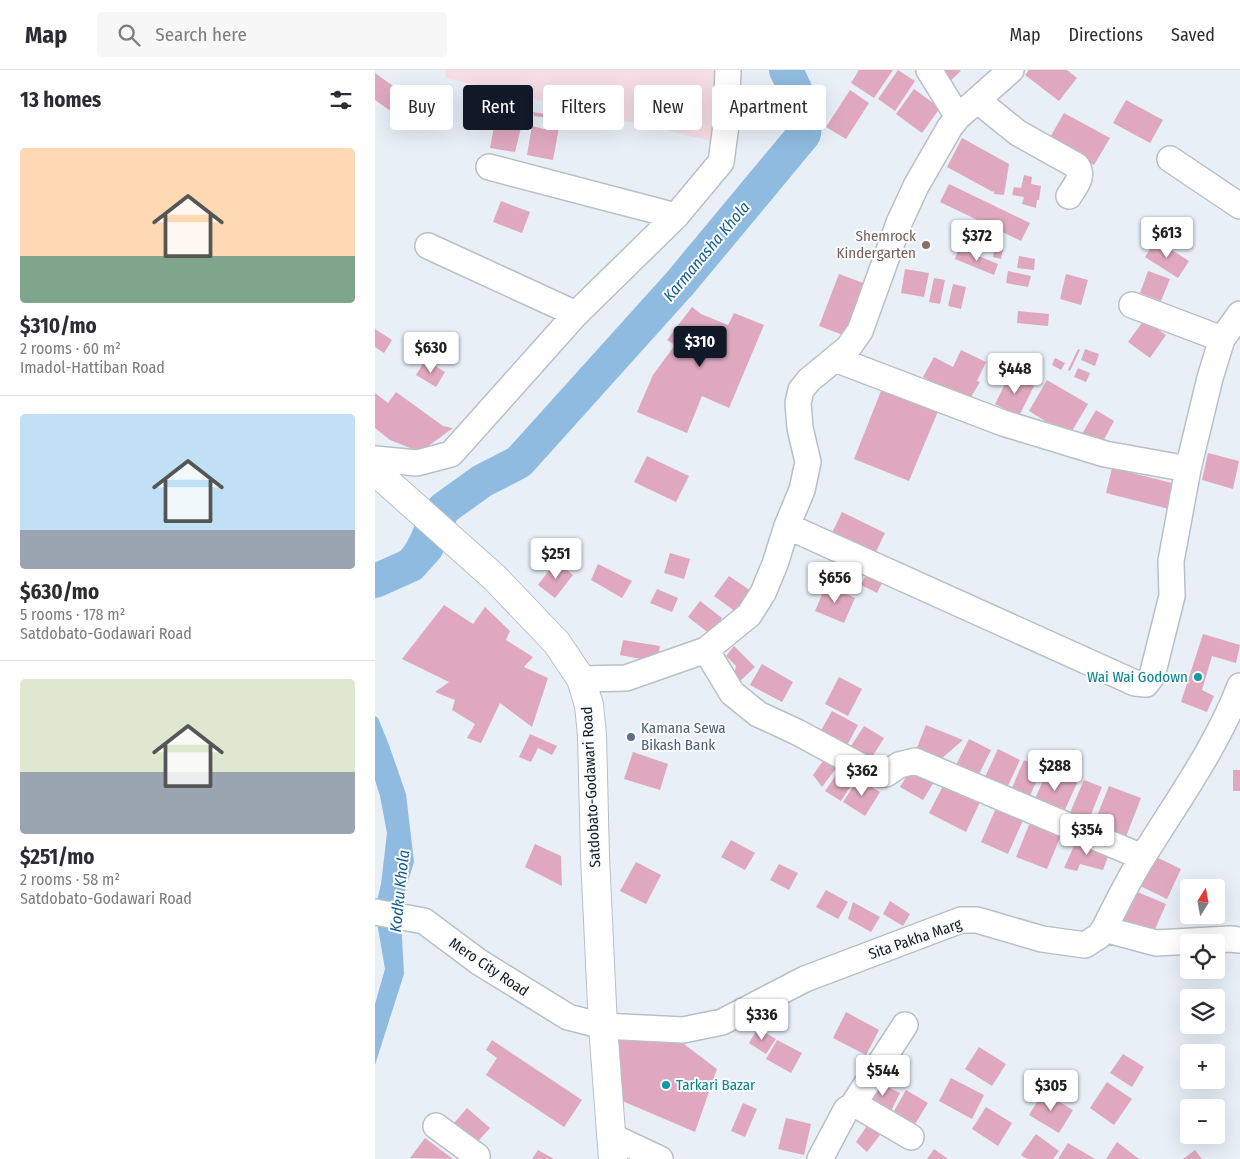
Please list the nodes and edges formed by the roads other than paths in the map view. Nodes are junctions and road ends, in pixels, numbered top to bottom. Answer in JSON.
{"nodes":[{"id":1,"x":929,"y":70,"type":"edge"},
{"id":2,"x":1011,"y":70,"type":"edge"},
{"id":3,"x":728,"y":71,"type":"edge"},
{"id":4,"x":977,"y":100,"type":"junction"},
{"id":5,"x":958,"y":117,"type":"junction"},
{"id":6,"x":1170,"y":159,"type":"dead end"},
{"id":7,"x":489,"y":167,"type":"dead end"},
{"id":8,"x":1069,"y":196,"type":"dead end"},
{"id":9,"x":1240,"y":206,"type":"edge"},
{"id":10,"x":676,"y":216,"type":"junction"},
{"id":11,"x":428,"y":246,"type":"dead end"},
{"id":12,"x":1132,"y":305,"type":"dead end"},
{"id":13,"x":576,"y":314,"type":"junction"},
{"id":14,"x":1240,"y":314,"type":"edge"},
{"id":15,"x":1222,"y":340,"type":"junction"},
{"id":16,"x":835,"y":359,"type":"junction"},
{"id":17,"x":377,"y":468,"type":"edge"},
{"id":18,"x":1188,"y":469,"type":"junction"},
{"id":19,"x":787,"y":526,"type":"junction"},
{"id":20,"x":706,"y":650,"type":"junction"},
{"id":21,"x":581,"y":679,"type":"junction"},
{"id":22,"x":1240,"y":686,"type":"edge"},
{"id":23,"x":1142,"y":857,"type":"junction"},
{"id":24,"x":375,"y":912,"type":"edge"},
{"id":25,"x":1104,"y":929,"type":"junction"},
{"id":26,"x":1240,"y":940,"type":"edge"},
{"id":27,"x":603,"y":1026,"type":"junction"},
{"id":28,"x":905,"y":1026,"type":"dead end"},
{"id":29,"x":853,"y":1105,"type":"junction"},
{"id":30,"x":436,"y":1126,"type":"dead end"},
{"id":31,"x":911,"y":1137,"type":"dead end"},
{"id":32,"x":612,"y":1148,"type":"edge"},
{"id":33,"x":475,"y":1159,"type":"edge"},
{"id":34,"x":660,"y":1159,"type":"edge"},
{"id":35,"x":820,"y":1159,"type":"edge"}],
"edges":[{"from":1,"to":5,"type":"street"},
{"from":2,"to":4,"type":"street"},
{"from":3,"to":10,"type":"street"},
{"from":4,"to":5,"type":"street"},
{"from":4,"to":8,"type":"street"},
{"from":5,"to":16,"type":"street"},
{"from":6,"to":9,"type":"street"},
{"from":7,"to":10,"type":"street"},
{"from":10,"to":13,"type":"street"},
{"from":11,"to":13,"type":"street"},
{"from":12,"to":15,"type":"street"},
{"from":13,"to":17,"type":"street"},
{"from":14,"to":15,"type":"street"},
{"from":15,"to":18,"type":"street"},
{"from":16,"to":18,"type":"street"},
{"from":16,"to":19,"type":"street"},
{"from":17,"to":21,"type":"main road","name":"Satdobato-Godawari Road"},
{"from":18,"to":19,"type":"street"},
{"from":19,"to":20,"type":"street"},
{"from":20,"to":21,"type":"street"},
{"from":20,"to":23,"type":"street"},
{"from":21,"to":27,"type":"main road","name":"Satdobato-Godawari Road"},
{"from":22,"to":23,"type":"street","name":"Sita Pakha Marg"},
{"from":23,"to":25,"type":"street","name":"Sita Pakha Marg"},
{"from":24,"to":27,"type":"street","name":"Mero City Road"},
{"from":25,"to":26,"type":"street"},
{"from":25,"to":27,"type":"street","name":"Sita Pakha Marg"},
{"from":27,"to":32,"type":"main road","name":"Satdobato-Godawari Road"},
{"from":28,"to":29,"type":"street"},
{"from":29,"to":31,"type":"street"},
{"from":29,"to":35,"type":"street"},
{"from":30,"to":33,"type":"street"},
{"from":32,"to":34,"type":"street"}]}
